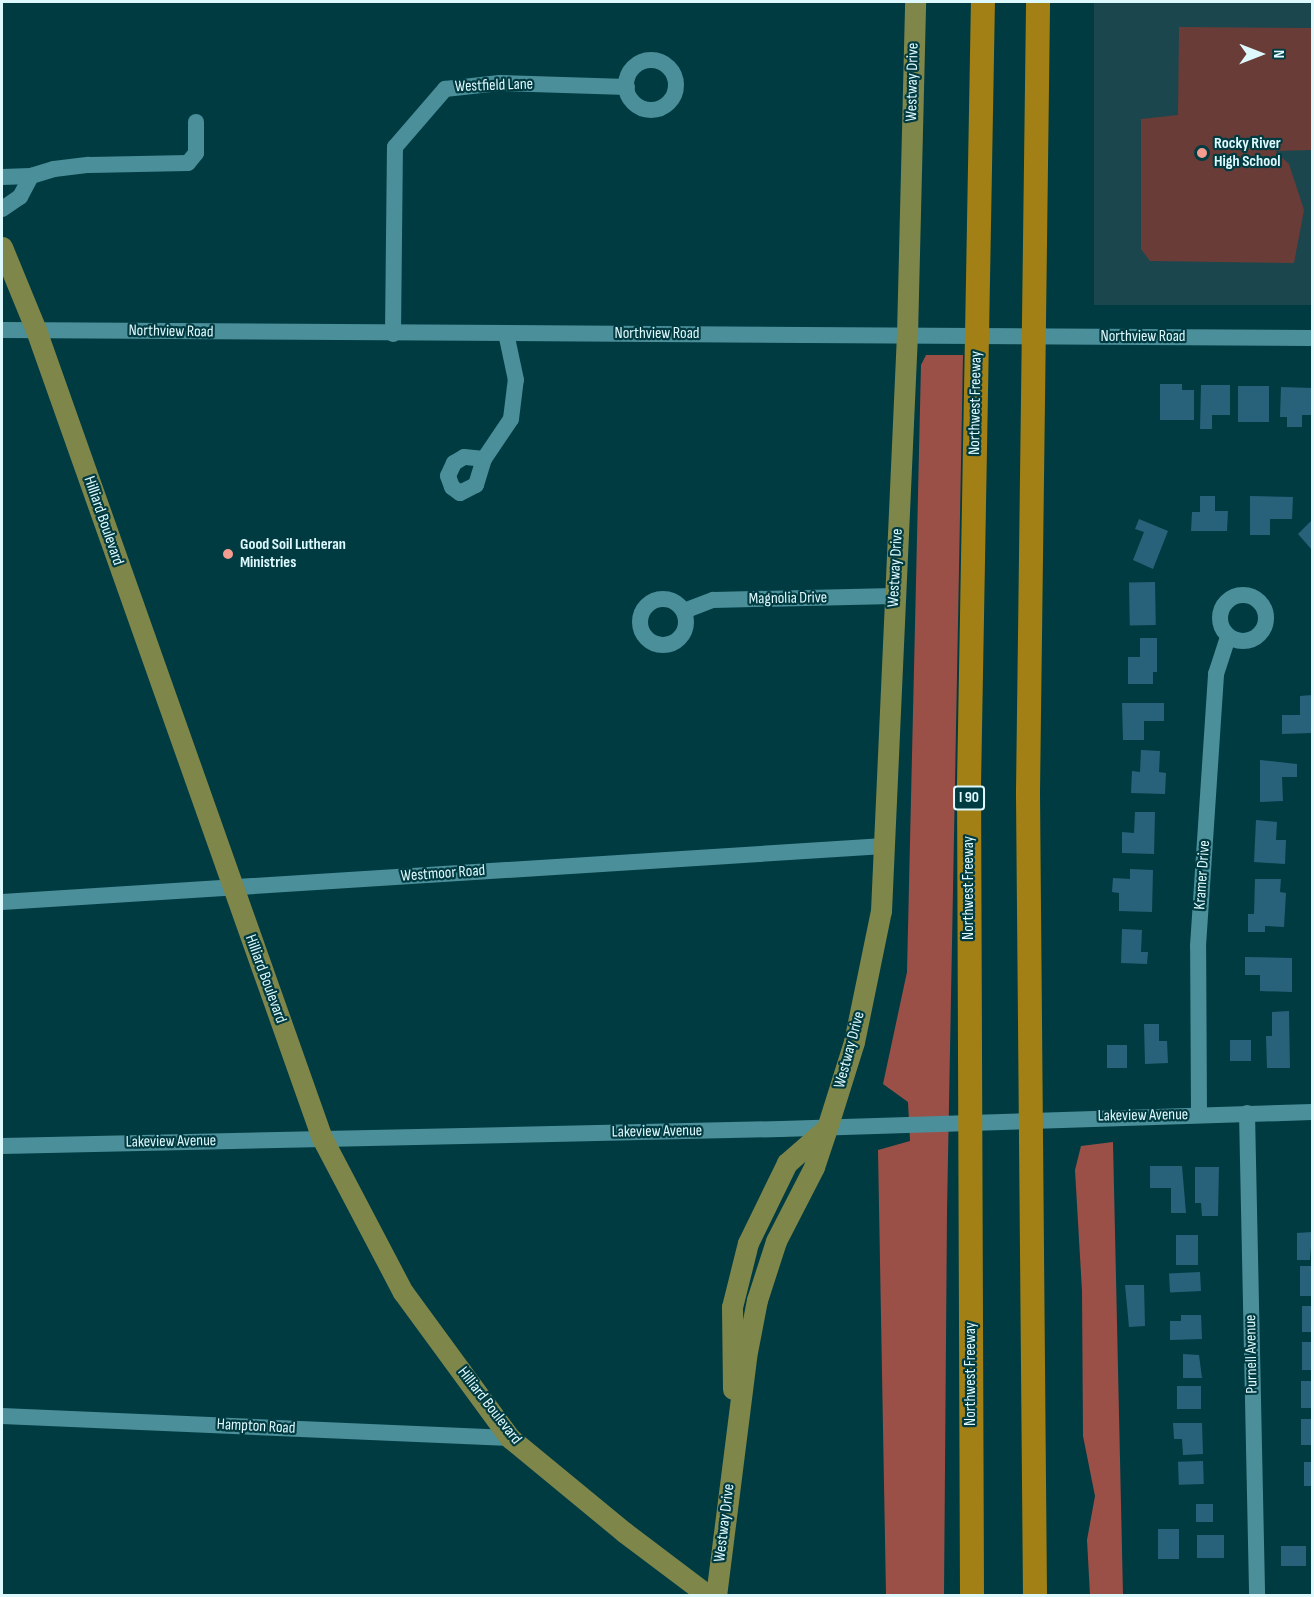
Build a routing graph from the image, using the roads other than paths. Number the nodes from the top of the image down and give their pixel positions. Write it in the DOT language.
graph roads {
  1 [pos="915,2"];
  2 [pos="983,2"];
  3 [pos="1038,2"];
  4 [pos="627,87"];
  5 [pos="196,122"];
  6 [pos="31,176"];
  7 [pos="2,177"];
  8 [pos="2,209"];
  9 [pos="2,247"];
  10 [pos="2,330"];
  11 [pos="36,330"];
  12 [pos="506,333"];
  13 [pos="393,334"];
  14 [pos="907,335"];
  15 [pos="1312,338"];
  16 [pos="484,459"];
  17 [pos="894,596"];
  18 [pos="684,611"];
  19 [pos="1228,637"];
  20 [pos="884,846"];
  21 [pos="232,888"];
  22 [pos="2,902"];
  23 [pos="1312,1112"];
  24 [pos="1247,1113"];
  25 [pos="1199,1114"];
  26 [pos="827,1128"];
  27 [pos="322,1138"];
  28 [pos="2,1146"];
  29 [pos="2,1416"];
  30 [pos="510,1438"];
  31 [pos="709,1596"];
  32 [pos="716,1596"];
  33 [pos="972,1596"];
  34 [pos="1035,1596"];
  35 [pos="1257,1596"];
  1 -- 14 [label="main road, Westway Drive"];
  2 -- 33 [label="highway, Northwest Freeway / I 90"];
  3 -- 34 [label="highway"];
  4 -- 13 [label="street, Westfield Lane"];
  5 -- 6 [label="street"];
  6 -- 7 [label="street"];
  6 -- 8 [label="street"];
  9 -- 11 [label="main road, Hilliard Boulevard"];
  10 -- 11 [label="street, Northview Road"];
  11 -- 13 [label="street, Northview Road"];
  11 -- 21 [label="main road, Hilliard Boulevard"];
  12 -- 13 [label="street, Northview Road"];
  12 -- 14 [label="street, Northview Road"];
  12 -- 16 [label="street"];
  14 -- 15 [label="street, Northview Road"];
  14 -- 17 [label="main road, Westway Drive"];
  17 -- 18 [label="street, Magnolia Drive"];
  17 -- 20 [label="main road, Westway Drive"];
  19 -- 25 [label="street, Kramer Drive"];
  20 -- 21 [label="street, Westmoor Road"];
  20 -- 26 [label="main road, Westway Drive"];
  21 -- 22 [label="street, Westmoor Road"];
  21 -- 27 [label="main road, Hilliard Boulevard"];
  23 -- 24 [label="street, Lakeview Avenue"];
  24 -- 25 [label="street, Lakeview Avenue"];
  24 -- 35 [label="street, Purnell Avenue"];
  25 -- 26 [label="street, Lakeview Avenue"];
  26 -- 27 [label="street, Lakeview Avenue"];
  26 -- 32 [label="main road, Westway Drive"];
  27 -- 28 [label="street, Lakeview Avenue"];
  27 -- 30 [label="main road, Hilliard Boulevard"];
  29 -- 30 [label="street, Hampton Road"];
  30 -- 31 [label="main road, Hilliard Boulevard"];
}
